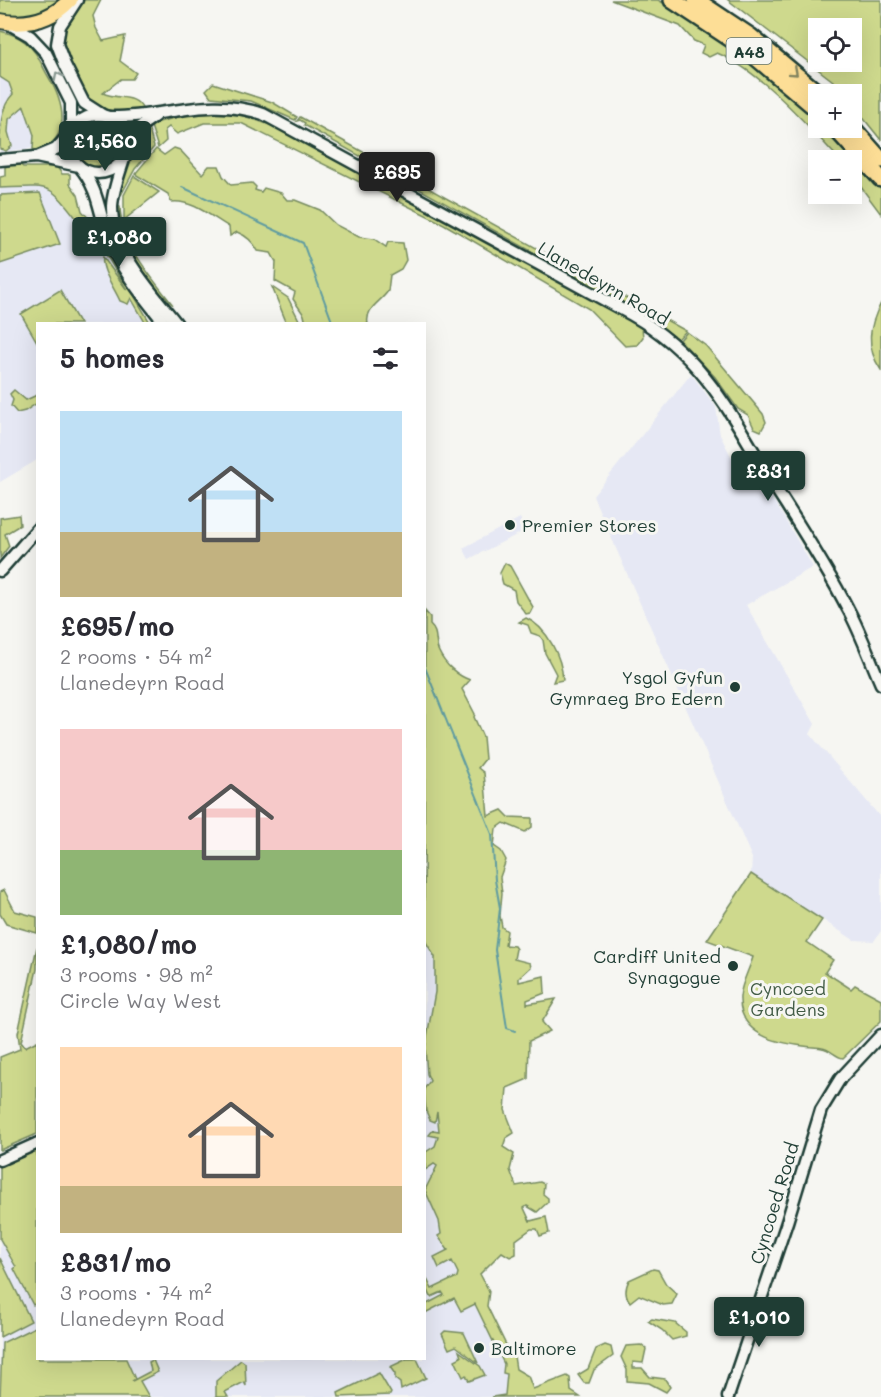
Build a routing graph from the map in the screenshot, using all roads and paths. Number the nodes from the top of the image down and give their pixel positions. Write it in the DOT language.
graph roads {
  1 [pos="70,0"];
  2 [pos="77,0"];
  3 [pos="672,0"];
  4 [pos="696,0"];
  5 [pos="2,21"];
  6 [pos="808,85"];
  7 [pos="808,102"];
  8 [pos="155,116"];
  9 [pos="105,117"];
  10 [pos="71,132"];
  11 [pos="844,138"];
  12 [pos="861,138"];
  13 [pos="126,151"];
  14 [pos="36,157"];
  15 [pos="0,160"];
  16 [pos="881,160"];
  17 [pos="79,166"];
  18 [pos="881,179"];
  19 [pos="164,322"];
  20 [pos="176,322"];
  21 [pos="36,530"];
  22 [pos="0,571"];
  23 [pos="881,684"];
  24 [pos="881,1035"];
  25 [pos="36,1144"];
  26 [pos="0,1160"];
  27 [pos="728,1397"];
  1 -- 5 [label="main road"];
  2 -- 9 [label="street"];
  3 -- 7 [label="highway, A48"];
  4 -- 6 [label="highway, A48, one-way"];
  10 -- 5 [label="street, one-way"];
  8 -- 9 [label="street, Llanedeyrn Road"];
  8 -- 13 [label="street, Llanedeyrn Road"];
  8 -- 23 [label="street, Llanedeyrn Road"];
  9 -- 10 [label="street"];
  9 -- 13 [label="street"];
  10 -- 14 [label="street"];
  10 -- 17 [label="street"];
  11 -- 18 [label="highway"];
  12 -- 16 [label="highway"];
  13 -- 17 [label="street"];
  13 -- 20 [label="street"];
  14 -- 15 [label="street"];
  14 -- 17 [label="street"];
  17 -- 19 [label="street"];
  21 -- 22 [label="street"];
  24 -- 27 [label="street, Cyncoed Road"];
  25 -- 26 [label="street"];
}
